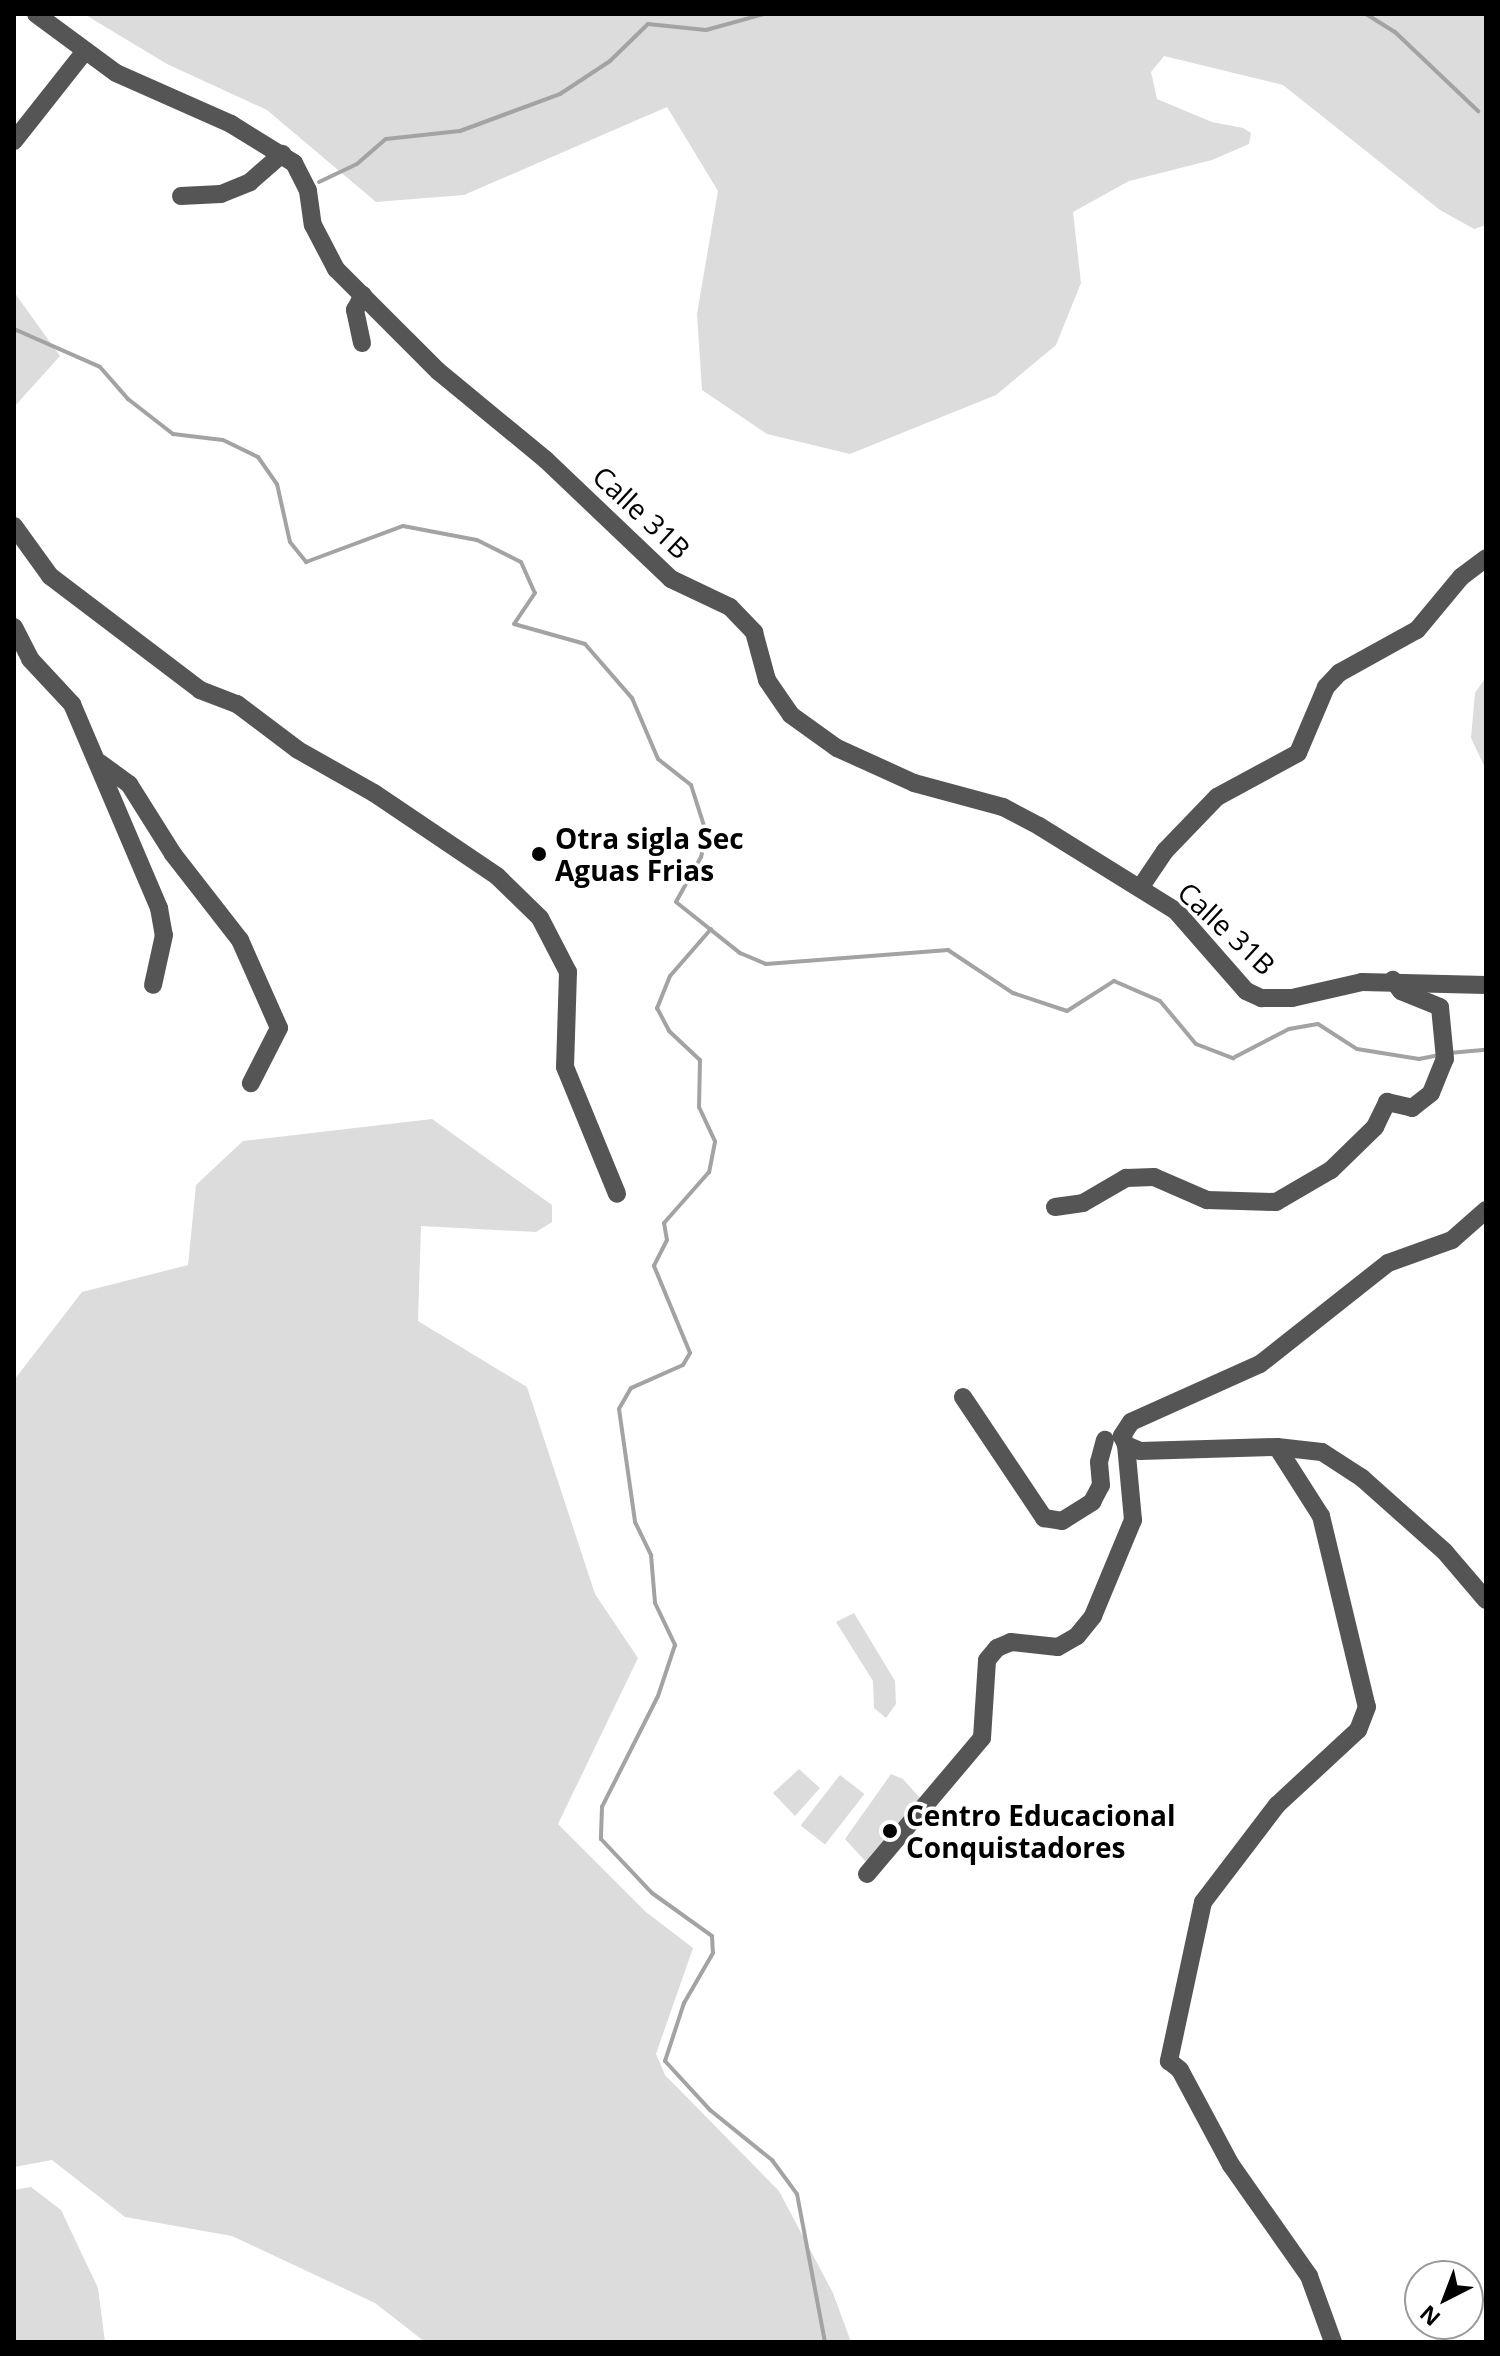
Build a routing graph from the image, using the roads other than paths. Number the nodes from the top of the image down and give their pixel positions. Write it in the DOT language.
graph roads {
  1 [pos="36,14"];
  2 [pos="85,51"];
  3 [pos="14,141"];
  4 [pos="282,154"];
  5 [pos="181,196"];
  6 [pos="363,295"];
  7 [pos="362,343"];
  8 [pos="14,526"];
  9 [pos="1486,558"];
  10 [pos="14,627"];
  11 [pos="100,763"];
  12 [pos="1140,888"];
  13 [pos="1393,980"];
  14 [pos="153,985"];
  15 [pos="1486,985"];
  16 [pos="251,1083"];
  17 [pos="617,1194"];
  18 [pos="1055,1207"];
  19 [pos="1486,1210"];
  20 [pos="963,1397"];
  21 [pos="1105,1440"];
  22 [pos="1126,1445"];
  23 [pos="1277,1447"];
  24 [pos="1486,1600"];
  25 [pos="867,1874"];
  26 [pos="1333,2342"];
  1 -- 2 [label="street, Calle 31B"];
  2 -- 3 [label="street"];
  2 -- 4 [label="street, Calle 31B"];
  4 -- 5 [label="street"];
  4 -- 6 [label="street, Calle 31B"];
  6 -- 7 [label="street"];
  6 -- 12 [label="street, Calle 31B"];
  8 -- 17 [label="street"];
  9 -- 12 [label="street"];
  10 -- 11 [label="street"];
  11 -- 14 [label="street"];
  11 -- 16 [label="street"];
  12 -- 13 [label="street, Calle 31B"];
  13 -- 15 [label="street, Calle 31B"];
  13 -- 18 [label="street"];
  19 -- 22 [label="street"];
  20 -- 21 [label="street"];
  22 -- 23 [label="street"];
  22 -- 25 [label="street"];
  23 -- 24 [label="street"];
  23 -- 26 [label="street"];
}
